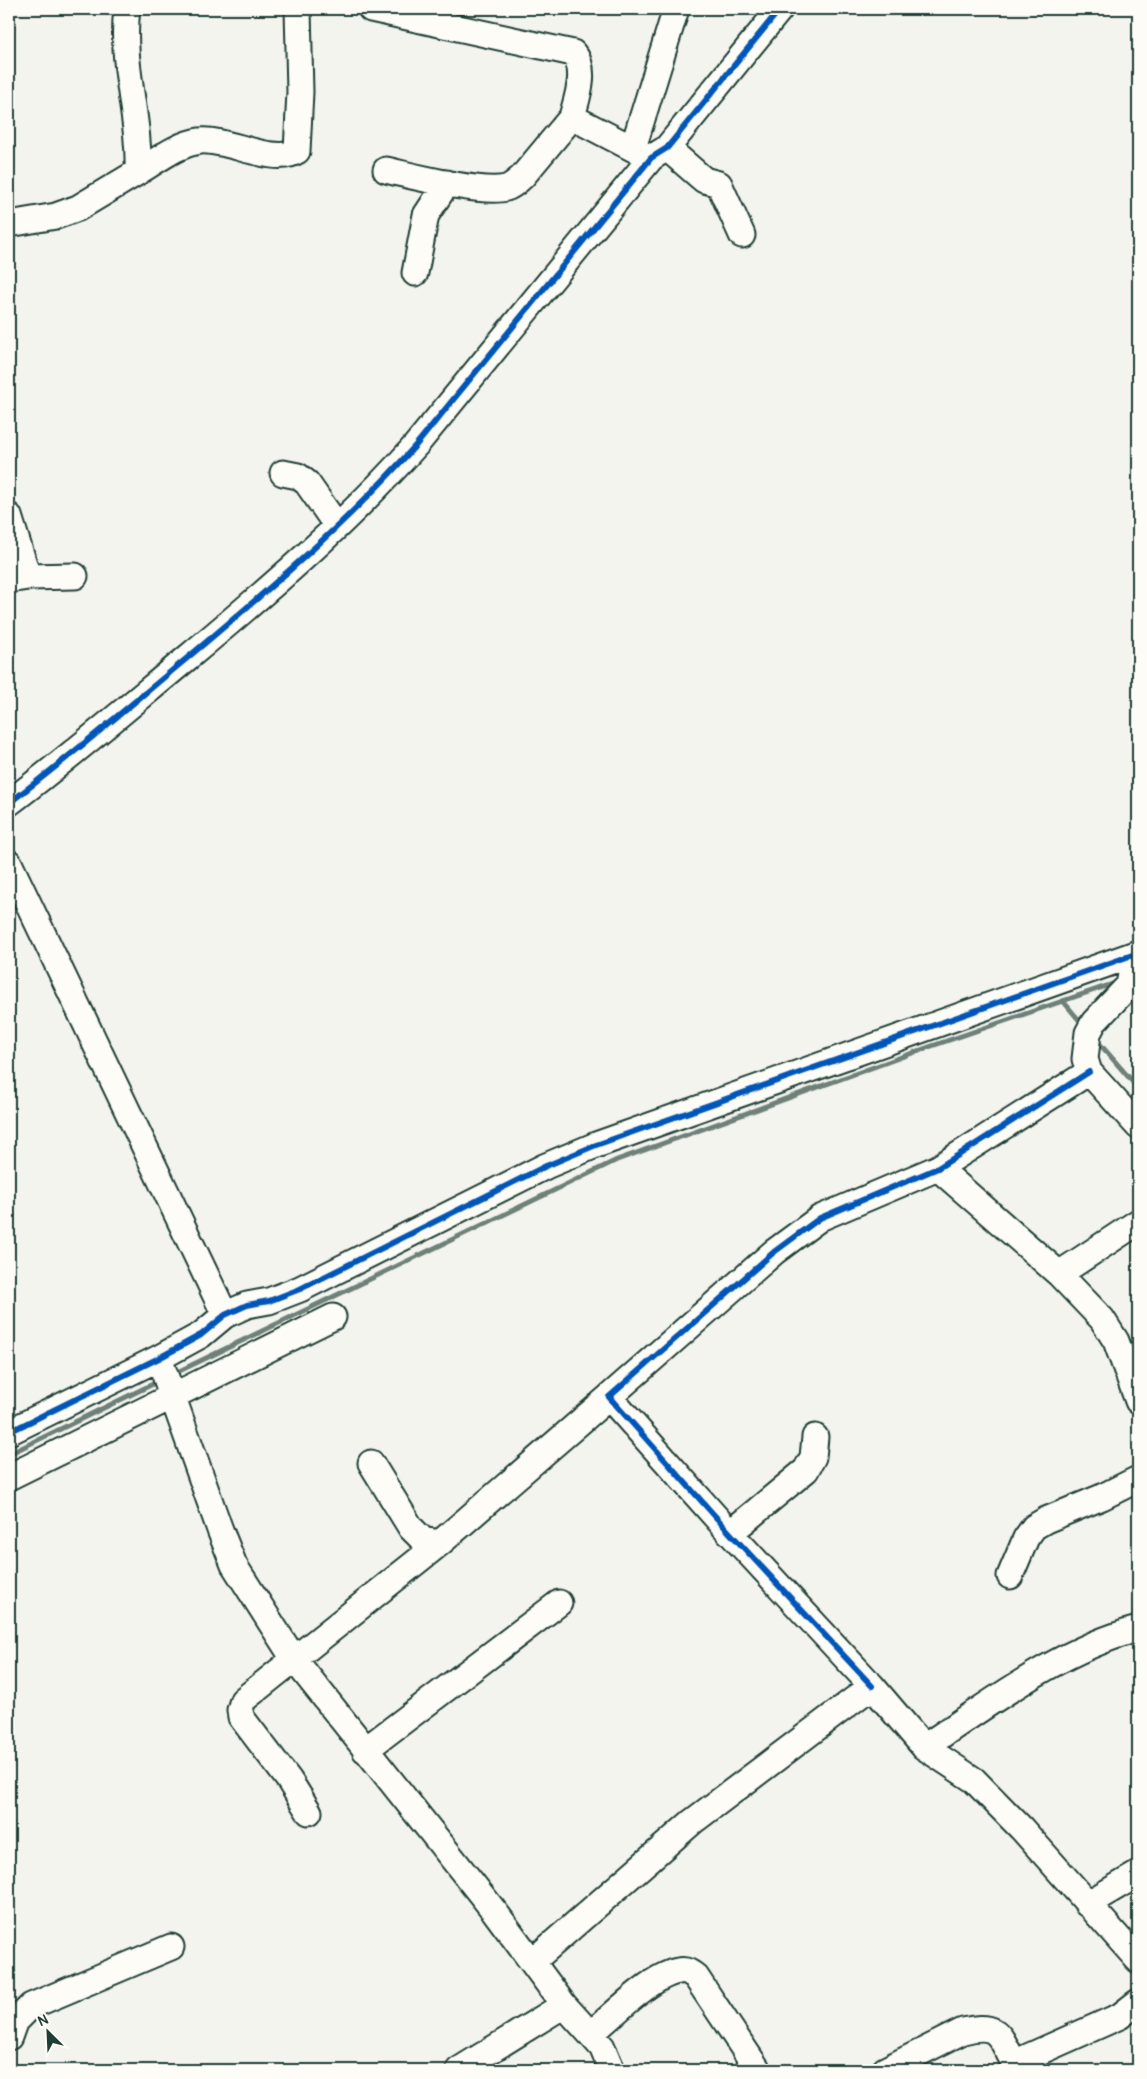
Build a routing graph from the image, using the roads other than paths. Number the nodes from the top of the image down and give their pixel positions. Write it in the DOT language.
graph roads {
  1 [pos="127,9"];
  2 [pos="298,9"];
  3 [pos="371,9"];
  4 [pos="676,9"];
  5 [pos="780,9"];
  6 [pos="572,117"];
  7 [pos="651,151"];
  8 [pos="386,170"];
  9 [pos="138,172"];
  10 [pos="447,183"];
  11 [pos="9,224"];
  12 [pos="742,235"];
  13 [pos="416,273"];
  14 [pos="282,473"];
  15 [pos="9,516"];
  16 [pos="337,526"];
  17 [pos="75,576"];
  18 [pos="18,579"];
  19 [pos="11,796"];
  20 [pos="9,863"];
  21 [pos="1136,953"];
  22 [pos="1089,1072"];
  23 [pos="1138,1126"];
  24 [pos="938,1168"];
  25 [pos="1138,1222"];
  26 [pos="1059,1274"];
  27 [pos="225,1315"];
  28 [pos="333,1317"];
  29 [pos="159,1358"];
  30 [pos="173,1395"];
  31 [pos="609,1397"];
  32 [pos="1138,1401"];
  33 [pos="9,1432"];
  34 [pos="815,1437"];
  35 [pos="371,1463"];
  36 [pos="9,1477"];
  37 [pos="1138,1479"];
  38 [pos="730,1534"];
  39 [pos="440,1543"];
  40 [pos="1010,1576"];
  41 [pos="559,1603"];
  42 [pos="1138,1629"];
  43 [pos="294,1659"];
  44 [pos="872,1686"];
  45 [pos="924,1747"];
  46 [pos="365,1750"];
  47 [pos="309,1812"];
  48 [pos="1138,1874"];
  49 [pos="1087,1904"];
  50 [pos="171,1947"];
  51 [pos="1138,1960"];
  52 [pos="533,1961"];
  53 [pos="1138,2002"];
  54 [pos="564,2004"];
  55 [pos="591,2034"];
  56 [pos="9,2037"];
  57 [pos="1017,2067"];
  58 [pos="459,2070"];
  59 [pos="612,2070"];
  60 [pos="758,2070"];
  61 [pos="885,2070"];
  1 -- 9 [label="street"];
  2 -- 9 [label="street"];
  3 -- 6 [label="street"];
  4 -- 7 [label="street"];
  5 -- 7 [label="street"];
  6 -- 7 [label="street"];
  6 -- 10 [label="street"];
  7 -- 12 [label="street"];
  7 -- 16 [label="street"];
  8 -- 10 [label="street"];
  9 -- 11 [label="street"];
  10 -- 13 [label="street"];
  14 -- 16 [label="street"];
  15 -- 18 [label="street"];
  16 -- 19 [label="street"];
  17 -- 18 [label="street"];
  20 -- 27 [label="street"];
  21 -- 22 [label="street"];
  21 -- 27 [label="street"];
  22 -- 23 [label="street"];
  22 -- 24 [label="street"];
  24 -- 26 [label="street"];
  24 -- 31 [label="street"];
  25 -- 26 [label="street"];
  26 -- 32 [label="street"];
  27 -- 29 [label="street"];
  28 -- 30 [label="street"];
  29 -- 30 [label="street"];
  29 -- 33 [label="street"];
  30 -- 36 [label="street"];
  30 -- 43 [label="street"];
  31 -- 38 [label="street"];
  31 -- 39 [label="street"];
  34 -- 38 [label="street"];
  35 -- 39 [label="street"];
  37 -- 40 [label="street"];
  38 -- 44 [label="street"];
  39 -- 43 [label="street"];
  41 -- 46 [label="street"];
  42 -- 45 [label="street"];
  43 -- 46 [label="street"];
  43 -- 47 [label="street"];
  44 -- 45 [label="street"];
  44 -- 52 [label="street"];
  45 -- 49 [label="street"];
  46 -- 52 [label="street"];
  48 -- 49 [label="street"];
  49 -- 51 [label="street"];
  50 -- 56 [label="street"];
  52 -- 54 [label="street"];
  53 -- 57 [label="street"];
  54 -- 55 [label="street"];
  54 -- 58 [label="street"];
  55 -- 59 [label="street"];
  55 -- 60 [label="street"];
  57 -- 61 [label="street"];
}
